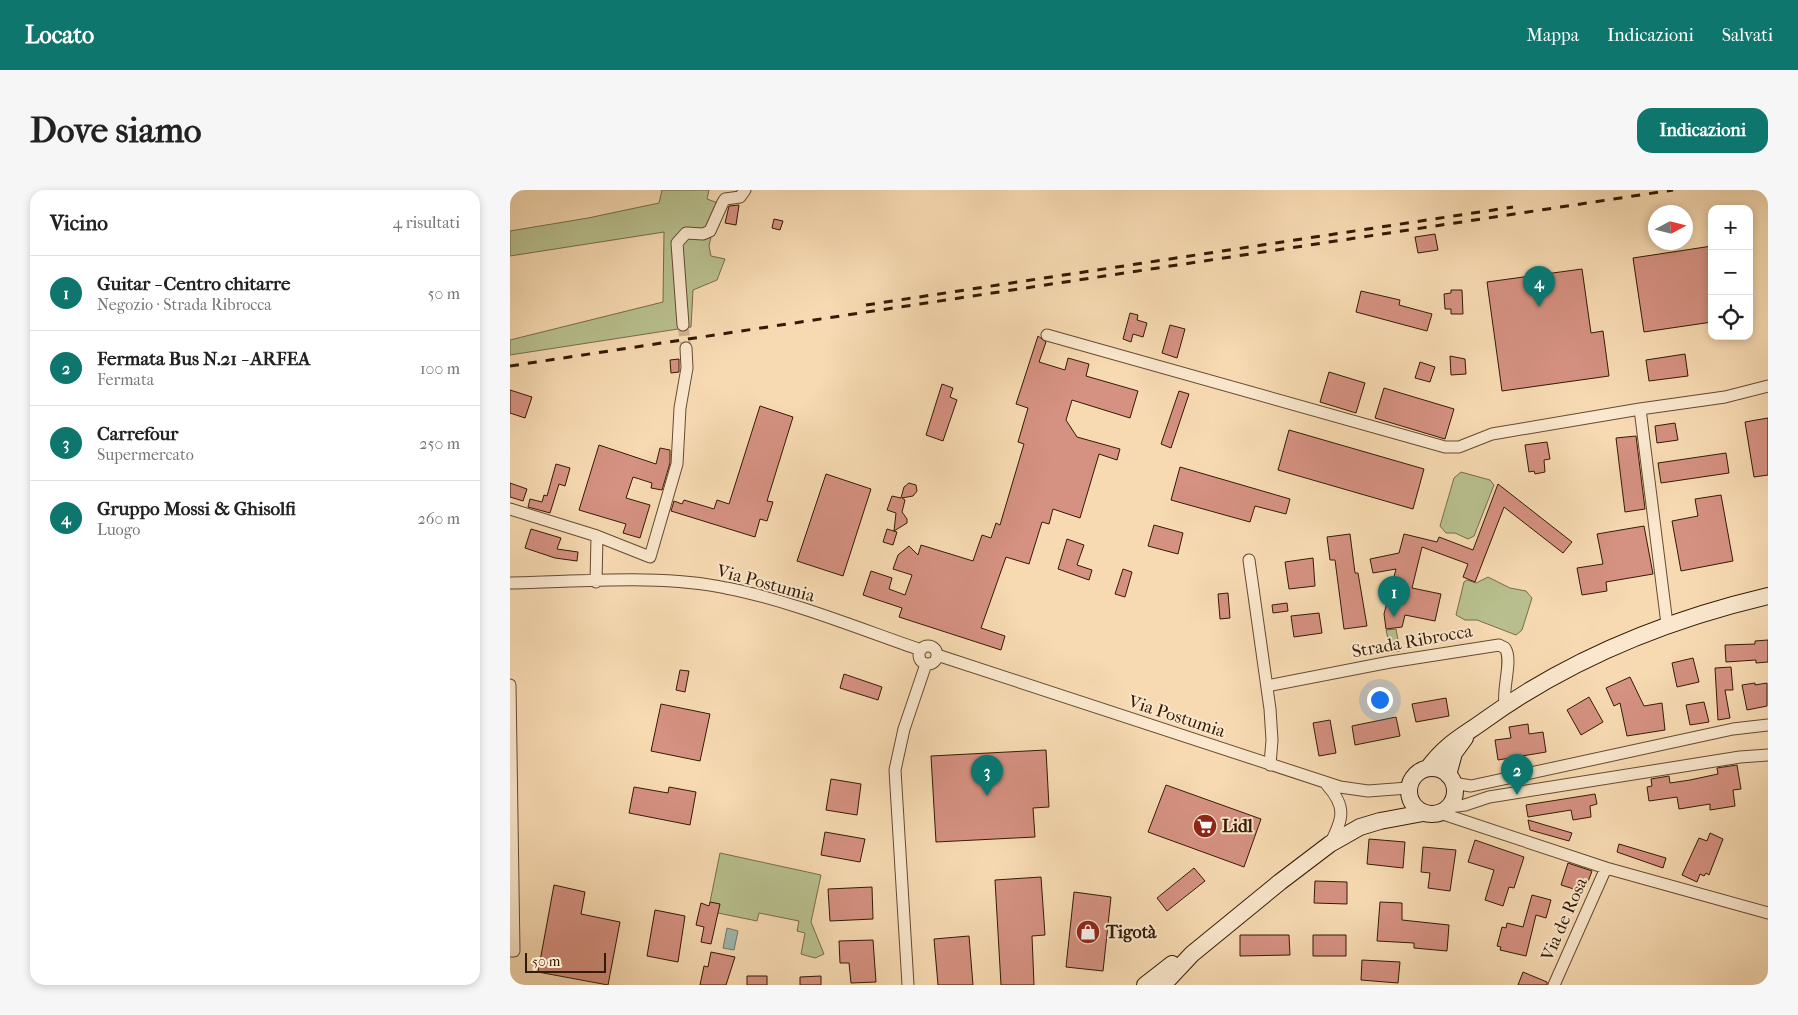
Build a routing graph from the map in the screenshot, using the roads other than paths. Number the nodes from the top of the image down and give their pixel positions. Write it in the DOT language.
graph roads {
  1 [pos="745,190"];
  2 [pos="683,325"];
  3 [pos="1047,335"];
  4 [pos="686,348"];
  5 [pos="1768,386"];
  6 [pos="1640,409"];
  7 [pos="510,509"];
  8 [pos="597,536"];
  9 [pos="1249,560"];
  10 [pos="596,582"];
  11 [pos="510,583"];
  12 [pos="1768,596"];
  13 [pos="1667,624"];
  14 [pos="921,650"];
  15 [pos="937,656"];
  16 [pos="926,664"];
  17 [pos="510,685"];
  18 [pos="1267,686"];
  19 [pos="1505,705"];
  20 [pos="1768,725"];
  21 [pos="1469,732"];
  22 [pos="1768,755"];
  23 [pos="1270,765"];
  24 [pos="1428,768"];
  25 [pos="1451,779"];
  26 [pos="1326,783"];
  27 [pos="1408,791"];
  28 [pos="1465,805"];
  29 [pos="1444,810"];
  30 [pos="1423,813"];
  31 [pos="1380,821"];
  32 [pos="1477,824"];
  33 [pos="1330,844"];
  34 [pos="1606,868"];
  35 [pos="1768,913"];
  36 [pos="510,951"];
  37 [pos="1192,954"];
  38 [pos="908,985"];
  39 [pos="1145,985"];
  40 [pos="1162,985"];
  41 [pos="1554,985"];
  1 -- 2 [label="street"];
  3 -- 6 [label="street"];
  4 -- 8 [label="street"];
  5 -- 6 [label="street"];
  6 -- 13 [label="street"];
  7 -- 8 [label="street"];
  8 -- 10 [label="street"];
  9 -- 18 [label="street"];
  10 -- 11 [label="street, Via Postumia"];
  10 -- 14 [label="street, Via Postumia"];
  12 -- 13 [label="main road"];
  13 -- 19 [label="main road"];
  14 -- 15 [label="street"];
  14 -- 16 [label="street"];
  15 -- 16 [label="street"];
  15 -- 23 [label="street, Via Postumia"];
  16 -- 38 [label="street"];
  17 -- 36 [label="street"];
  18 -- 19 [label="street, Strada Ribrocca"];
  18 -- 23 [label="street"];
  19 -- 21 [label="main road"];
  20 -- 25 [label="street"];
  21 -- 24 [label="main road"];
  21 -- 25 [label="main road"];
  22 -- 28 [label="street"];
  23 -- 26 [label="street, Via Postumia"];
  24 -- 25 [label="main road"];
  24 -- 27 [label="main road"];
  25 -- 29 [label="main road"];
  26 -- 27 [label="street, Via Postumia"];
  26 -- 33 [label="street"];
  27 -- 30 [label="main road"];
  27 -- 31 [label="main road"];
  28 -- 29 [label="street"];
  28 -- 32 [label="street"];
  29 -- 30 [label="main road"];
  29 -- 32 [label="street"];
  30 -- 31 [label="main road"];
  31 -- 33 [label="main road"];
  32 -- 34 [label="street"];
  33 -- 37 [label="main road"];
  34 -- 35 [label="street"];
  34 -- 41 [label="street, Via de Rosa"];
  37 -- 39 [label="main road"];
  37 -- 40 [label="main road"];
}
